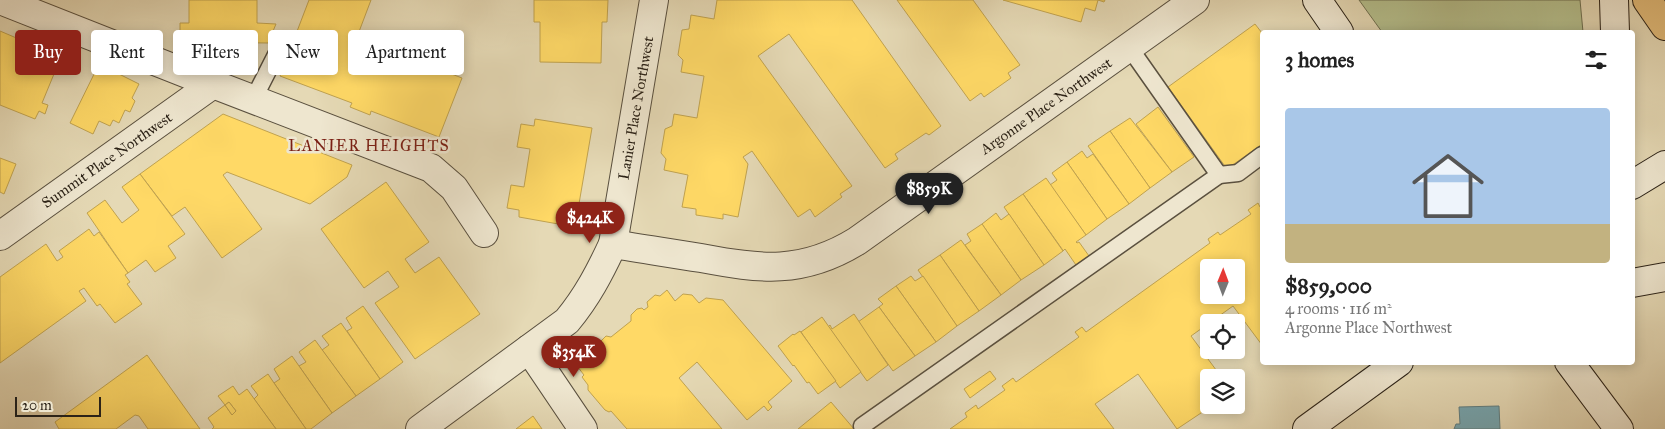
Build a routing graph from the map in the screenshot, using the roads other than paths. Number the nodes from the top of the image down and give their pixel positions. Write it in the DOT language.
graph roads {
  1 [pos="0,0"];
  2 [pos="654,0"];
  3 [pos="1195,0"];
  4 [pos="1317,0"];
  5 [pos="1614,0"];
  6 [pos="1647,0"];
  7 [pos="1665,26"];
  8 [pos="1338,30"];
  9 [pos="1615,30"];
  10 [pos="1129,47"];
  11 [pos="268,71"];
  12 [pos="213,84"];
  13 [pos="253,100"];
  14 [pos="1255,156"];
  15 [pos="1665,165"];
  16 [pos="1219,175"];
  17 [pos="1635,183"];
  18 [pos="484,233"];
  19 [pos="0,236"];
  20 [pos="613,244"];
  21 [pos="1665,277"];
  22 [pos="1635,282"];
  23 [pos="529,349"];
  24 [pos="1394,365"];
  25 [pos="1571,365"];
  26 [pos="862,426"];
  27 [pos="420,429"];
  28 [pos="583,429"];
  29 [pos="1307,429"];
  30 [pos="1619,429"];
  1 -- 12 [label="street"];
  2 -- 20 [label="street, Lanier Place Northwest"];
  3 -- 10 [label="street, Argonne Place Northwest"];
  4 -- 8 [label="street"];
  5 -- 9 [label="street"];
  6 -- 7 [label="main road"];
  10 -- 16 [label="lane"];
  10 -- 20 [label="street, Argonne Place Northwest"];
  11 -- 13 [label="lane"];
  12 -- 13 [label="street"];
  12 -- 19 [label="street, Summit Place Northwest"];
  13 -- 18 [label="street"];
  14 -- 16 [label="lane"];
  15 -- 17 [label="street"];
  16 -- 26 [label="lane"];
  20 -- 23 [label="street, Lanier Place Northwest"];
  21 -- 22 [label="street"];
  23 -- 27 [label="street, Lanier Place Northwest"];
  23 -- 28 [label="street"];
  24 -- 29 [label="street"];
  25 -- 30 [label="street"];
}
